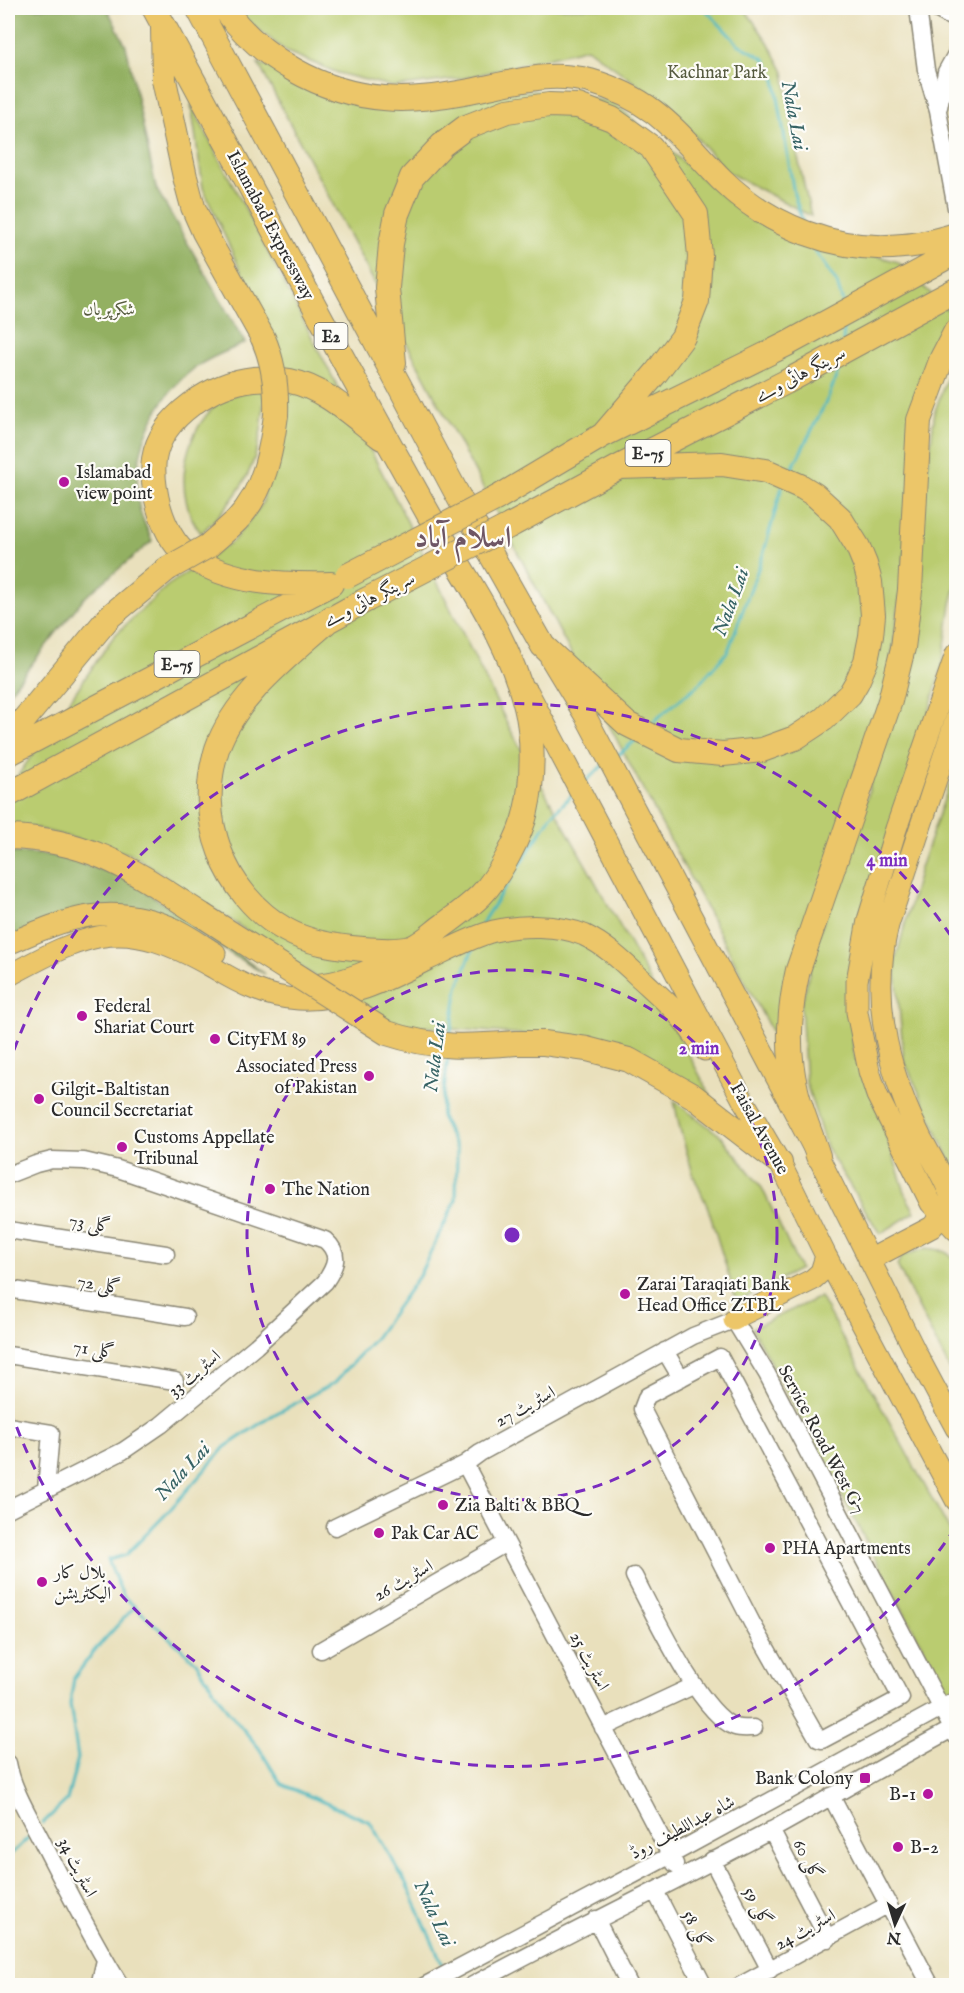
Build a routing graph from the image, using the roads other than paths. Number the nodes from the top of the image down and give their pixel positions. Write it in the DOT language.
graph roads {
  1 [pos="198,8"];
  2 [pos="224,8"];
  3 [pos="918,8"];
  4 [pos="934,8"];
  5 [pos="159,16"];
  6 [pos="957,20"];
  7 [pos="957,54"];
  8 [pos="938,111"];
  9 [pos="957,208"];
  10 [pos="957,235"];
  11 [pos="957,252"];
  12 [pos="957,290"];
  13 [pos="957,331"];
  14 [pos="396,378"];
  15 [pos="603,435"];
  16 [pos="389,442"];
  17 [pos="619,468"];
  18 [pos="339,580"];
  19 [pos="331,618"];
  20 [pos="543,646"];
  21 [pos="956,654"];
  22 [pos="512,662"];
  23 [pos="957,719"];
  24 [pos="8,739"];
  25 [pos="8,754"];
  26 [pos="8,795"];
  27 [pos="8,837"];
  28 [pos="8,944"];
  29 [pos="411,958"];
  30 [pos="8,976"];
  31 [pos="743,1100"];
  32 [pos="911,1141"];
  33 [pos="818,1156"];
  34 [pos="780,1163"];
  35 [pos="8,1175"];
  36 [pos="951,1206"];
  37 [pos="8,1230"];
  38 [pos="166,1254"];
  39 [pos="826,1256"];
  40 [pos="869,1260"];
  41 [pos="8,1289"];
  42 [pos="844,1290"];
  43 [pos="185,1317"];
  44 [pos="734,1320"];
  45 [pos="665,1351"];
  46 [pos="8,1355"];
  47 [pos="681,1378"];
  48 [pos="175,1381"];
  49 [pos="8,1426"];
  50 [pos="957,1428"];
  51 [pos="465,1464"];
  52 [pos="46,1489"];
  53 [pos="957,1500"];
  54 [pos="8,1509"];
  55 [pos="335,1527"];
  56 [pos="506,1543"];
  57 [pos="634,1576"];
  58 [pos="321,1650"];
  59 [pos="693,1686"];
  60 [pos="957,1700"];
  61 [pos="941,1707"];
  62 [pos="862,1719"];
  63 [pos="603,1728"];
  64 [pos="754,1728"];
  65 [pos="955,1731"];
  66 [pos="876,1744"];
  67 [pos="8,1763"];
  68 [pos="12,1792"];
  69 [pos="831,1796"];
  70 [pos="771,1830"];
  71 [pos="671,1855"];
  72 [pos="712,1860"];
  73 [pos="681,1876"];
  74 [pos="655,1891"];
  75 [pos="889,1904"];
  76 [pos="596,1919"];
  77 [pos="828,1939"];
  78 [pos="105,1960"];
  79 [pos="770,1970"];
  80 [pos="99,1986"];
  81 [pos="121,1986"];
  82 [pos="424,1986"];
  83 [pos="471,1986"];
  84 [pos="630,1986"];
  85 [pos="704,1986"];
  86 [pos="739,1986"];
  87 [pos="931,1986"];
  1 -- 14 [label="highway, E2"];
  2 -- 10 [label="highway"];
  3 -- 8 [label="street"];
  4 -- 6 [label="street"];
  5 -- 16 [label="highway, Islamabad Expressway / E2"];
  5 -- 24 [label="highway, bridge"];
  7 -- 8 [label="street"];
  8 -- 9 [label="street"];
  11 -- 15 [label="highway, سرینگر ہائی وے / E-75"];
  12 -- 17 [label="highway, سرینگر ہائی وے / E-75"];
  13 -- 33 [label="highway"];
  14 -- 15 [label="highway"];
  14 -- 20 [label="highway, E2"];
  15 -- 18 [label="highway, سرینگر ہائی وے / E-75, bridge"];
  16 -- 18 [label="highway"];
  16 -- 22 [label="highway, Islamabad Expressway / E2"];
  17 -- 19 [label="highway, سرینگر ہائی وے / E-75, bridge"];
  17 -- 20 [label="highway"];
  18 -- 25 [label="highway, سرینگر ہائی وے / E-75"];
  19 -- 26 [label="highway, سرینگر ہائی وے / E-75"];
  19 -- 29 [label="highway"];
  20 -- 33 [label="main road, Faisal Avenue"];
  21 -- 32 [label="main road"];
  22 -- 29 [label="highway, Islamabad Expressway"];
  22 -- 31 [label="main road, Faisal Avenue"];
  23 -- 32 [label="main road"];
  27 -- 34 [label="highway, bridge"];
  28 -- 29 [label="main road"];
  29 -- 30 [label="main road"];
  29 -- 31 [label="main road"];
  31 -- 34 [label="main road, Faisal Avenue"];
  32 -- 36 [label="main road"];
  33 -- 40 [label="main road, Faisal Avenue"];
  34 -- 39 [label="main road, Faisal Avenue"];
  35 -- 52 [label="street, اسٹریٹ 33"];
  36 -- 40 [label="main road"];
  37 -- 38 [label="street, گلی 73"];
  39 -- 42 [label="main road, Faisal Avenue"];
  39 -- 44 [label="main road"];
  40 -- 50 [label="main road, Faisal Avenue"];
  41 -- 43 [label="street, گلی 72"];
  42 -- 44 [label="main road"];
  42 -- 53 [label="main road, Faisal Avenue"];
  44 -- 45 [label="street, اسٹریٹ 27"];
  44 -- 61 [label="street, Service Road West G7"];
  45 -- 47 [label="street"];
  45 -- 51 [label="street, اسٹریٹ 27"];
  46 -- 48 [label="street, گلی 71"];
  47 -- 62 [label="street"];
  47 -- 62 [label="street"];
  49 -- 52 [label="street"];
  51 -- 55 [label="street, اسٹریٹ 27"];
  51 -- 56 [label="street, اسٹریٹ 25"];
  52 -- 54 [label="street, اسٹریٹ 33"];
  56 -- 58 [label="street, اسٹریٹ 26"];
  56 -- 63 [label="street, اسٹریٹ 25"];
  57 -- 59 [label="street"];
  59 -- 63 [label="street"];
  59 -- 64 [label="street"];
  60 -- 61 [label="street, شاہ عبداللطیف روڈ"];
  61 -- 65 [label="street, Service Road West G7"];
  61 -- 66 [label="street, شاہ عبداللطیف روڈ"];
  62 -- 66 [label="street"];
  63 -- 71 [label="street, اسٹریٹ 25"];
  65 -- 69 [label="street"];
  66 -- 71 [label="street, شاہ عبداللطیف روڈ"];
  67 -- 68 [label="street, اسٹریٹ 34"];
  68 -- 78 [label="street, اسٹریٹ 34"];
  69 -- 70 [label="street"];
  69 -- 75 [label="street"];
  70 -- 72 [label="street"];
  70 -- 77 [label="street, گلی 60"];
  71 -- 73 [label="street, اسٹریٹ 25"];
  71 -- 82 [label="street, شاہ عبداللطیف روڈ"];
  72 -- 73 [label="street"];
  72 -- 79 [label="street, گلی 59"];
  73 -- 74 [label="street"];
  74 -- 76 [label="street"];
  74 -- 85 [label="street, گلی 58"];
  75 -- 77 [label="street, اسٹریٹ 24"];
  75 -- 87 [label="street"];
  76 -- 83 [label="street"];
  76 -- 84 [label="street"];
  77 -- 79 [label="street, اسٹریٹ 24"];
  78 -- 80 [label="street"];
  78 -- 81 [label="street, اسٹریٹ 34"];
  79 -- 86 [label="street, اسٹریٹ 24"];
}
